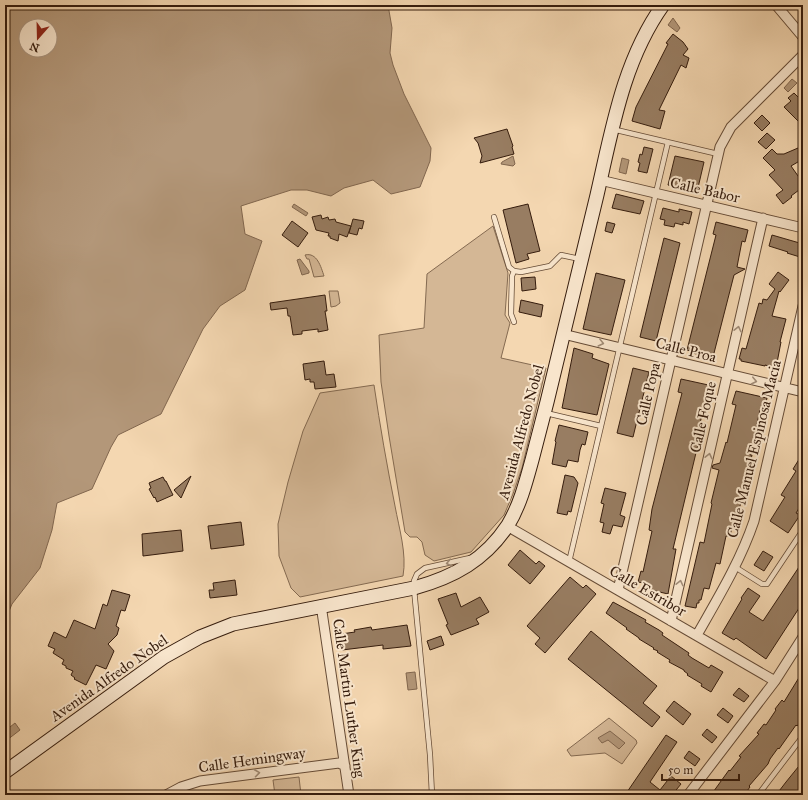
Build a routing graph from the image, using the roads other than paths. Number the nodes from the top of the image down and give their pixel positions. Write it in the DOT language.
graph roads {
  1 [pos="663,5"];
  2 [pos="776,5"];
  3 [pos="803,37"];
  4 [pos="803,55"];
  5 [pos="612,129"];
  6 [pos="668,142"];
  7 [pos="718,154"];
  8 [pos="600,180"];
  9 [pos="656,193"];
  10 [pos="706,205"];
  11 [pos="494,217"];
  12 [pos="763,218"];
  13 [pos="803,228"];
  14 [pos="581,259"];
  15 [pos="514,271"];
  16 [pos="803,306"];
  17 [pos="514,322"];
  18 [pos="563,334"];
  19 [pos="619,348"];
  20 [pos="670,360"];
  21 [pos="727,374"];
  22 [pos="785,388"];
  23 [pos="803,392"];
  24 [pos="544,412"];
  25 [pos="601,426"];
  26 [pos="507,526"];
  27 [pos="803,530"];
  28 [pos="569,562"];
  29 [pos="735,567"];
  30 [pos="414,584"];
  31 [pos="618,590"];
  32 [pos="321,605"];
  33 [pos="672,621"];
  34 [pos="697,636"];
  35 [pos="803,637"];
  36 [pos="775,681"];
  37 [pos="803,736"];
  38 [pos="345,766"];
  39 [pos="5,772"];
  40 [pos="166,795"];
  41 [pos="349,795"];
  42 [pos="432,795"];
  43 [pos="688,795"];
  44 [pos="758,795"];
  1 -- 5 [label="main road, Avenida Alfredo Nobel"];
  2 -- 3 [label="street"];
  4 -- 7 [label="street, Calle Popa"];
  5 -- 6 [label="lane"];
  5 -- 8 [label="main road, Avenida Alfredo Nobel"];
  6 -- 7 [label="lane"];
  6 -- 9 [label="lane"];
  7 -- 10 [label="street, Calle Popa"];
  8 -- 9 [label="street, Calle Babor"];
  8 -- 14 [label="main road, Avenida Alfredo Nobel"];
  9 -- 10 [label="street, Calle Babor"];
  9 -- 19 [label="lane"];
  10 -- 12 [label="street, Calle Babor"];
  10 -- 20 [label="street, Calle Popa"];
  11 -- 15 [label="lane"];
  12 -- 13 [label="street, Calle Babor"];
  21 -- 12 [label="street, Calle Foque, one-way"];
  14 -- 15 [label="lane"];
  14 -- 18 [label="main road, Avenida Alfredo Nobel"];
  15 -- 17 [label="lane"];
  16 -- 22 [label="street, Calle Manuel Espinosa Macia"];
  18 -- 19 [label="street, Calle Proa, one-way"];
  18 -- 24 [label="main road, Avenida Alfredo Nobel"];
  19 -- 20 [label="street, Calle Proa"];
  19 -- 25 [label="lane"];
  20 -- 21 [label="street, Calle Proa"];
  20 -- 31 [label="street, Calle Popa"];
  21 -- 22 [label="street, Calle Proa, one-way"];
  33 -- 21 [label="street, Calle Foque, one-way"];
  22 -- 23 [label="street, Calle Proa"];
  22 -- 29 [label="street, Calle Manuel Espinosa Macia"];
  24 -- 25 [label="lane"];
  24 -- 26 [label="main road, Avenida Alfredo Nobel"];
  25 -- 28 [label="lane"];
  26 -- 28 [label="street, Calle Estribor"];
  26 -- 30 [label="main road, Avenida Alfredo Nobel"];
  27 -- 29 [label="lane"];
  28 -- 31 [label="street, Calle Estribor"];
  29 -- 34 [label="street, Calle Manuel Espinosa Macia"];
  30 -- 32 [label="main road, Avenida Alfredo Nobel"];
  30 -- 42 [label="lane"];
  31 -- 33 [label="street, Calle Estribor"];
  32 -- 38 [label="street, Calle Martin Luther King"];
  32 -- 39 [label="main road, Avenida Alfredo Nobel"];
  33 -- 34 [label="street, Calle Estribor"];
  34 -- 36 [label="street, Calle Estribor"];
  35 -- 36 [label="street"];
  36 -- 43 [label="street"];
  37 -- 44 [label="lane"];
  40 -- 38 [label="street, Calle Hemingway, one-way"];
  38 -- 41 [label="street, Calle Martin Luther King"];
}
